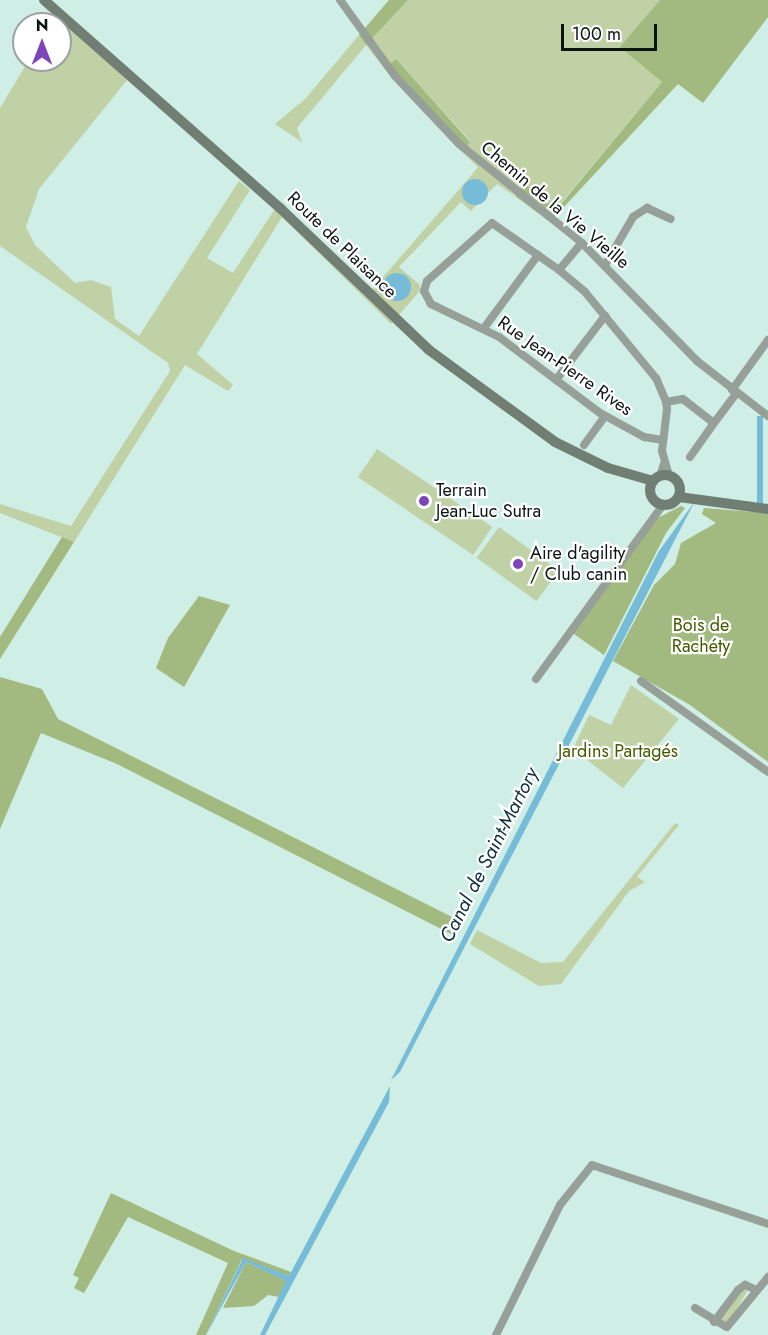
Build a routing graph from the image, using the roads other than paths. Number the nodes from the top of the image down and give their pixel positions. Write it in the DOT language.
graph roads {
  1 [pos="44,0"];
  2 [pos="340,0"];
  3 [pos="671,219"];
  4 [pos="582,243"];
  5 [pos="538,255"];
  6 [pos="605,265"];
  7 [pos="559,270"];
  8 [pos="605,316"];
  9 [pos="484,328"];
  10 [pos="768,340"];
  11 [pos="556,380"];
  12 [pos="734,392"];
  13 [pos="666,402"];
  14 [pos="765,414"];
  15 [pos="605,416"];
  16 [pos="714,423"];
  17 [pos="663,440"];
  18 [pos="584,445"];
  19 [pos="690,457"];
  20 [pos="658,480"];
  21 [pos="679,493"];
  22 [pos="658,506"];
  23 [pos="768,509"];
  24 [pos="536,679"];
  25 [pos="642,681"];
  26 [pos="768,772"];
  27 [pos="768,1224"];
  28 [pos="768,1277"];
  29 [pos="758,1290"];
  30 [pos="695,1308"];
  31 [pos="714,1322"];
  32 [pos="496,1335"];
  1 -- 20 [label="main road, Route de Plaisance"];
  2 -- 4 [label="street, Chemin de la Vie Vieille"];
  3 -- 6 [label="street"];
  4 -- 6 [label="street, Chemin de la Vie Vieille"];
  4 -- 7 [label="street"];
  5 -- 7 [label="street"];
  5 -- 9 [label="street"];
  5 -- 9 [label="street, Rue Jean-Pierre Rives"];
  6 -- 12 [label="street, Chemin de la Vie Vieille"];
  7 -- 8 [label="street"];
  8 -- 11 [label="street"];
  8 -- 13 [label="street"];
  9 -- 11 [label="street, Rue Jean-Pierre Rives"];
  10 -- 12 [label="street"];
  11 -- 15 [label="street, Rue Jean-Pierre Rives"];
  12 -- 14 [label="street, Chemin de la Vie Vieille"];
  12 -- 16 [label="street"];
  13 -- 16 [label="street"];
  13 -- 17 [label="street"];
  15 -- 17 [label="street, Rue Jean-Pierre Rives"];
  15 -- 18 [label="street"];
  16 -- 19 [label="street"];
  17 -- 20 [label="street"];
  20 -- 21 [label="main road"];
  20 -- 22 [label="main road"];
  21 -- 22 [label="main road"];
  21 -- 23 [label="main road"];
  22 -- 24 [label="street"];
  25 -- 26 [label="street"];
  27 -- 32 [label="street"];
  28 -- 29 [label="street"];
  29 -- 31 [label="street"];
  29 -- 31 [label="street"];
  30 -- 31 [label="street"];
}
